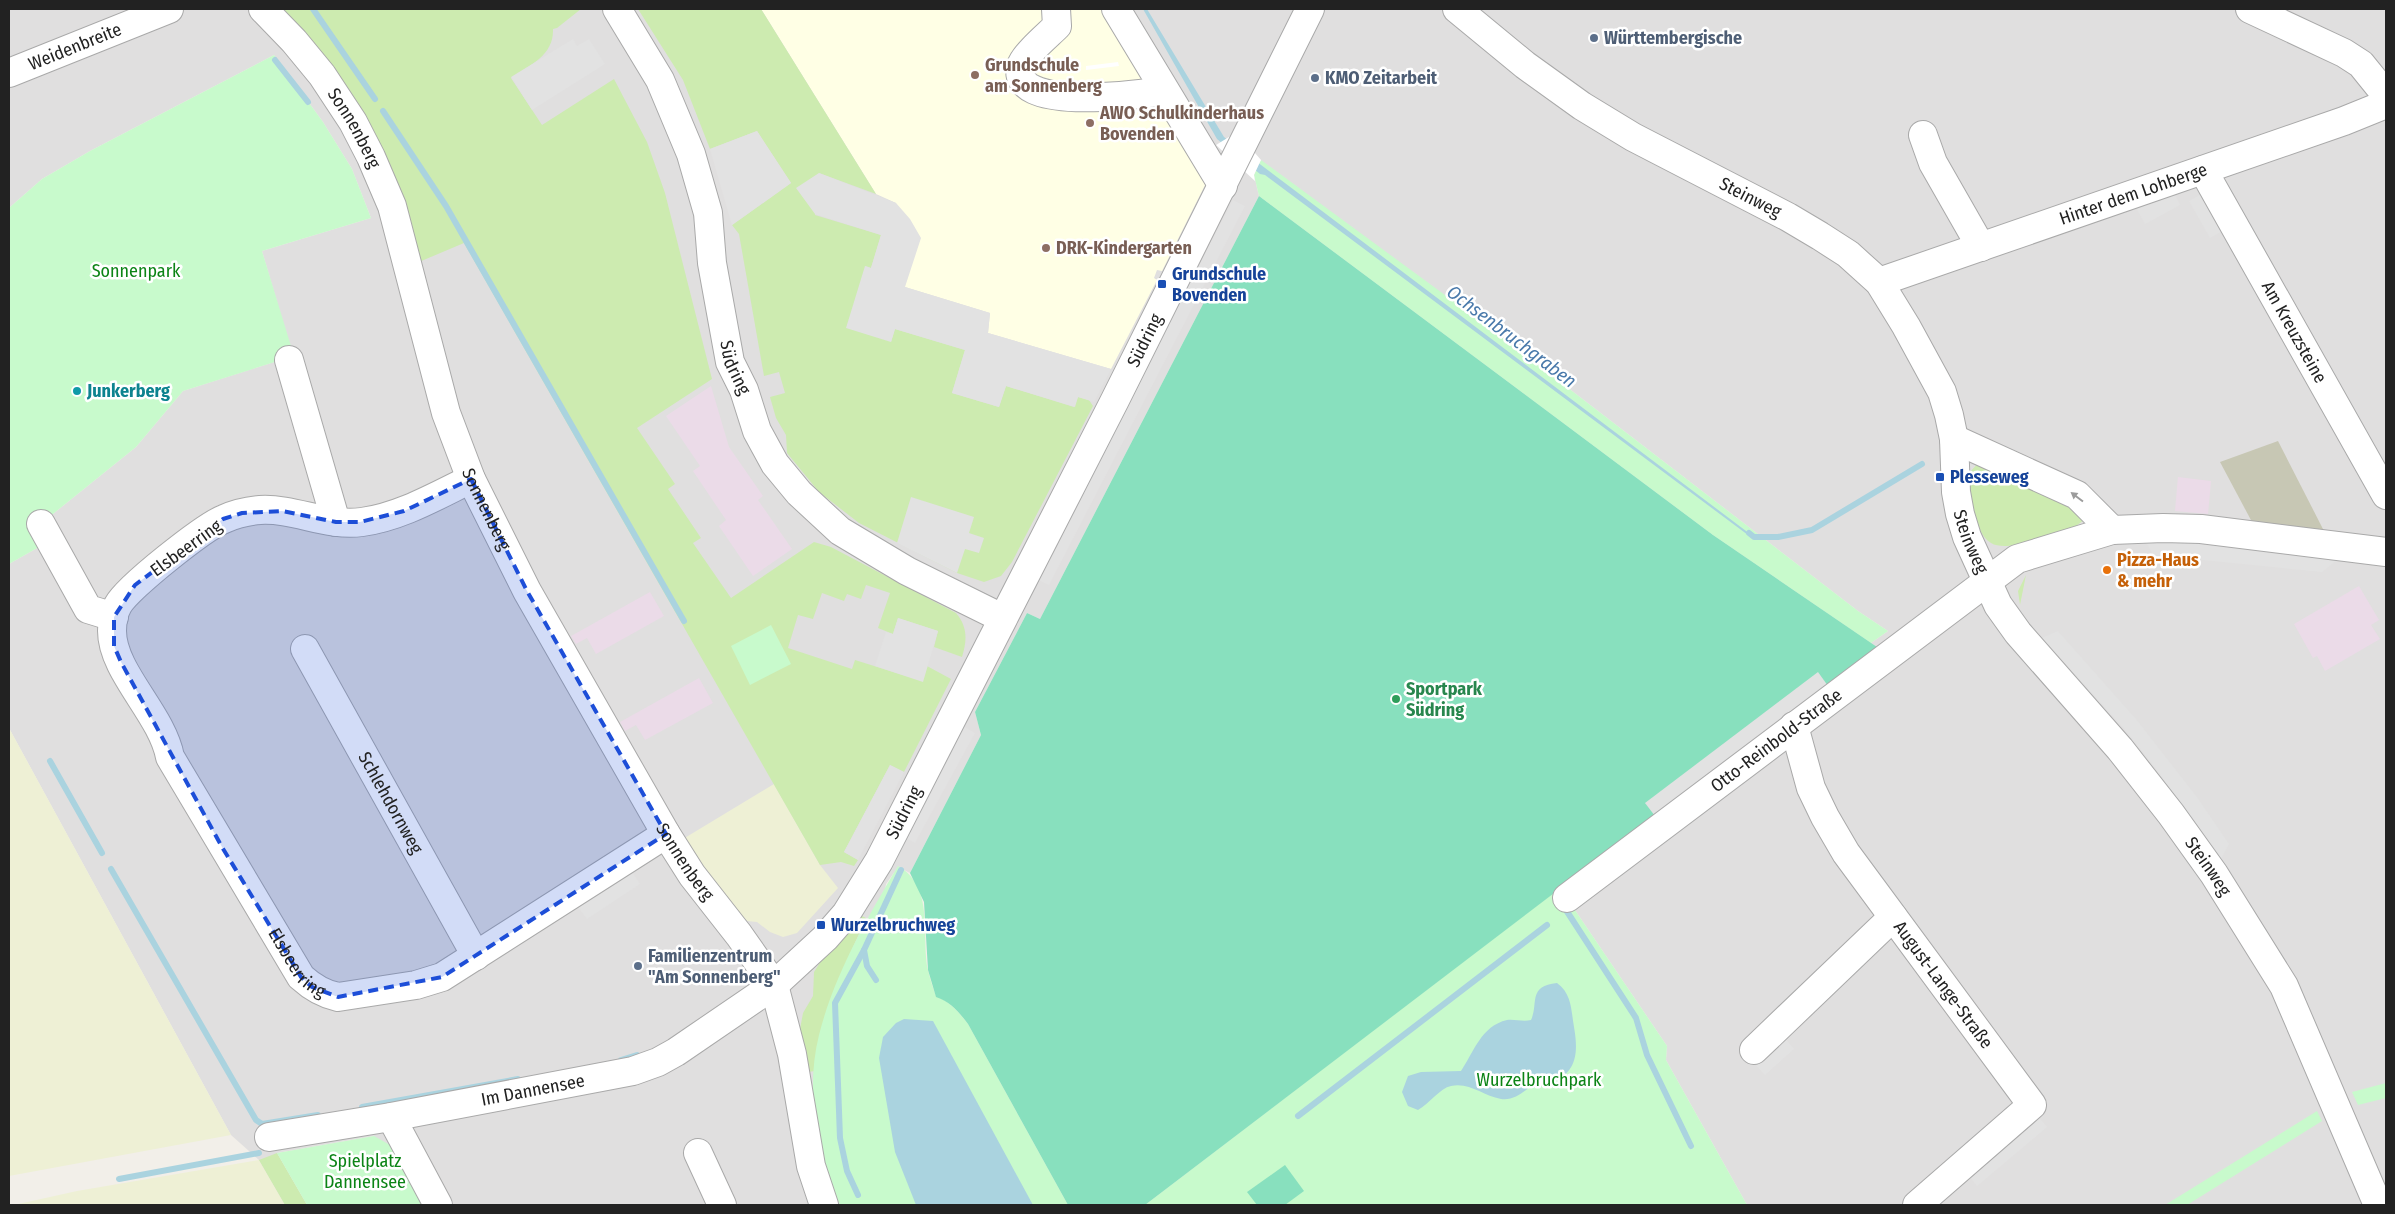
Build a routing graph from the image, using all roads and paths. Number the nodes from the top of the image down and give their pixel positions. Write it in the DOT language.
graph roads {
  1 [pos="169,9"];
  2 [pos="263,9"];
  3 [pos="617,9"];
  4 [pos="1056,9"];
  5 [pos="1116,9"];
  6 [pos="1310,9"];
  7 [pos="1457,9"];
  8 [pos="2250,9"];
  9 [pos="9,73"];
  10 [pos="1164,91"];
  11 [pos="2386,95"];
  12 [pos="2386,104"];
  13 [pos="1923,135"];
  14 [pos="1234,164"];
  15 [pos="2203,170"];
  16 [pos="1981,247"];
  17 [pos="1879,282"];
  18 [pos="289,360"];
  19 [pos="1954,438"];
  20 [pos="471,479"];
  21 [pos="2386,495"];
  22 [pos="336,522"];
  23 [pos="41,524"];
  24 [pos="2112,530"];
  25 [pos="2386,552"];
  26 [pos="1987,581"];
  27 [pos="114,617"];
  28 [pos="1002,618"];
  29 [pos="305,650"];
  30 [pos="1794,726"];
  31 [pos="666,834"];
  32 [pos="1567,898"];
  33 [pos="1893,918"];
  34 [pos="476,956"];
  35 [pos="774,985"];
  36 [pos="1754,1050"];
  37 [pos="391,1117"];
  38 [pos="269,1137"];
  39 [pos="698,1153"];
  40 [pos="438,1205"];
  41 [pos="722,1205"];
  42 [pos="824,1205"];
  43 [pos="1917,1205"];
  44 [pos="2378,1205"];
  1 -- 9 [label="street, Weidenbreite"];
  2 -- 20 [label="street, Sonnenberg"];
  3 -- 28 [label="street, Südring"];
  4 -- 10 [label="street"];
  5 -- 10 [label="street"];
  6 -- 14 [label="street, Südring"];
  7 -- 17 [label="street, Steinweg"];
  8 -- 11 [label="street"];
  10 -- 14 [label="street"];
  12 -- 15 [label="street, Hinter dem Lohberge"];
  13 -- 16 [label="street"];
  14 -- 28 [label="street, Südring"];
  15 -- 16 [label="street, Hinter dem Lohberge"];
  15 -- 21 [label="street, Am Kreuzsteine"];
  16 -- 17 [label="street, Hinter dem Lohberge"];
  17 -- 19 [label="street, Steinweg"];
  18 -- 22 [label="street"];
  24 -- 19 [label="street, one-way"];
  19 -- 26 [label="street, Steinweg"];
  20 -- 22 [label="street, Elsbeerring"];
  20 -- 31 [label="street, Sonnenberg"];
  22 -- 27 [label="street, Elsbeerring"];
  23 -- 27 [label="street"];
  24 -- 25 [label="street"];
  24 -- 26 [label="street"];
  26 -- 30 [label="street, Otto-Reinbold-Straße"];
  26 -- 44 [label="street, Steinweg"];
  27 -- 34 [label="street, Elsbeerring"];
  28 -- 35 [label="street, Südring"];
  29 -- 34 [label="street, Schlehdornweg"];
  30 -- 32 [label="street, Otto-Reinbold-Straße"];
  30 -- 33 [label="street, August-Lange-Straße"];
  31 -- 34 [label="street, Elsbeerring"];
  31 -- 35 [label="street, Sonnenberg"];
  33 -- 36 [label="street"];
  33 -- 43 [label="street, August-Lange-Straße"];
  35 -- 37 [label="street, Im Dannensee"];
  35 -- 42 [label="street"];
  37 -- 38 [label="street, Im Dannensee"];
  37 -- 40 [label="street"];
  39 -- 41 [label="street"];
}
